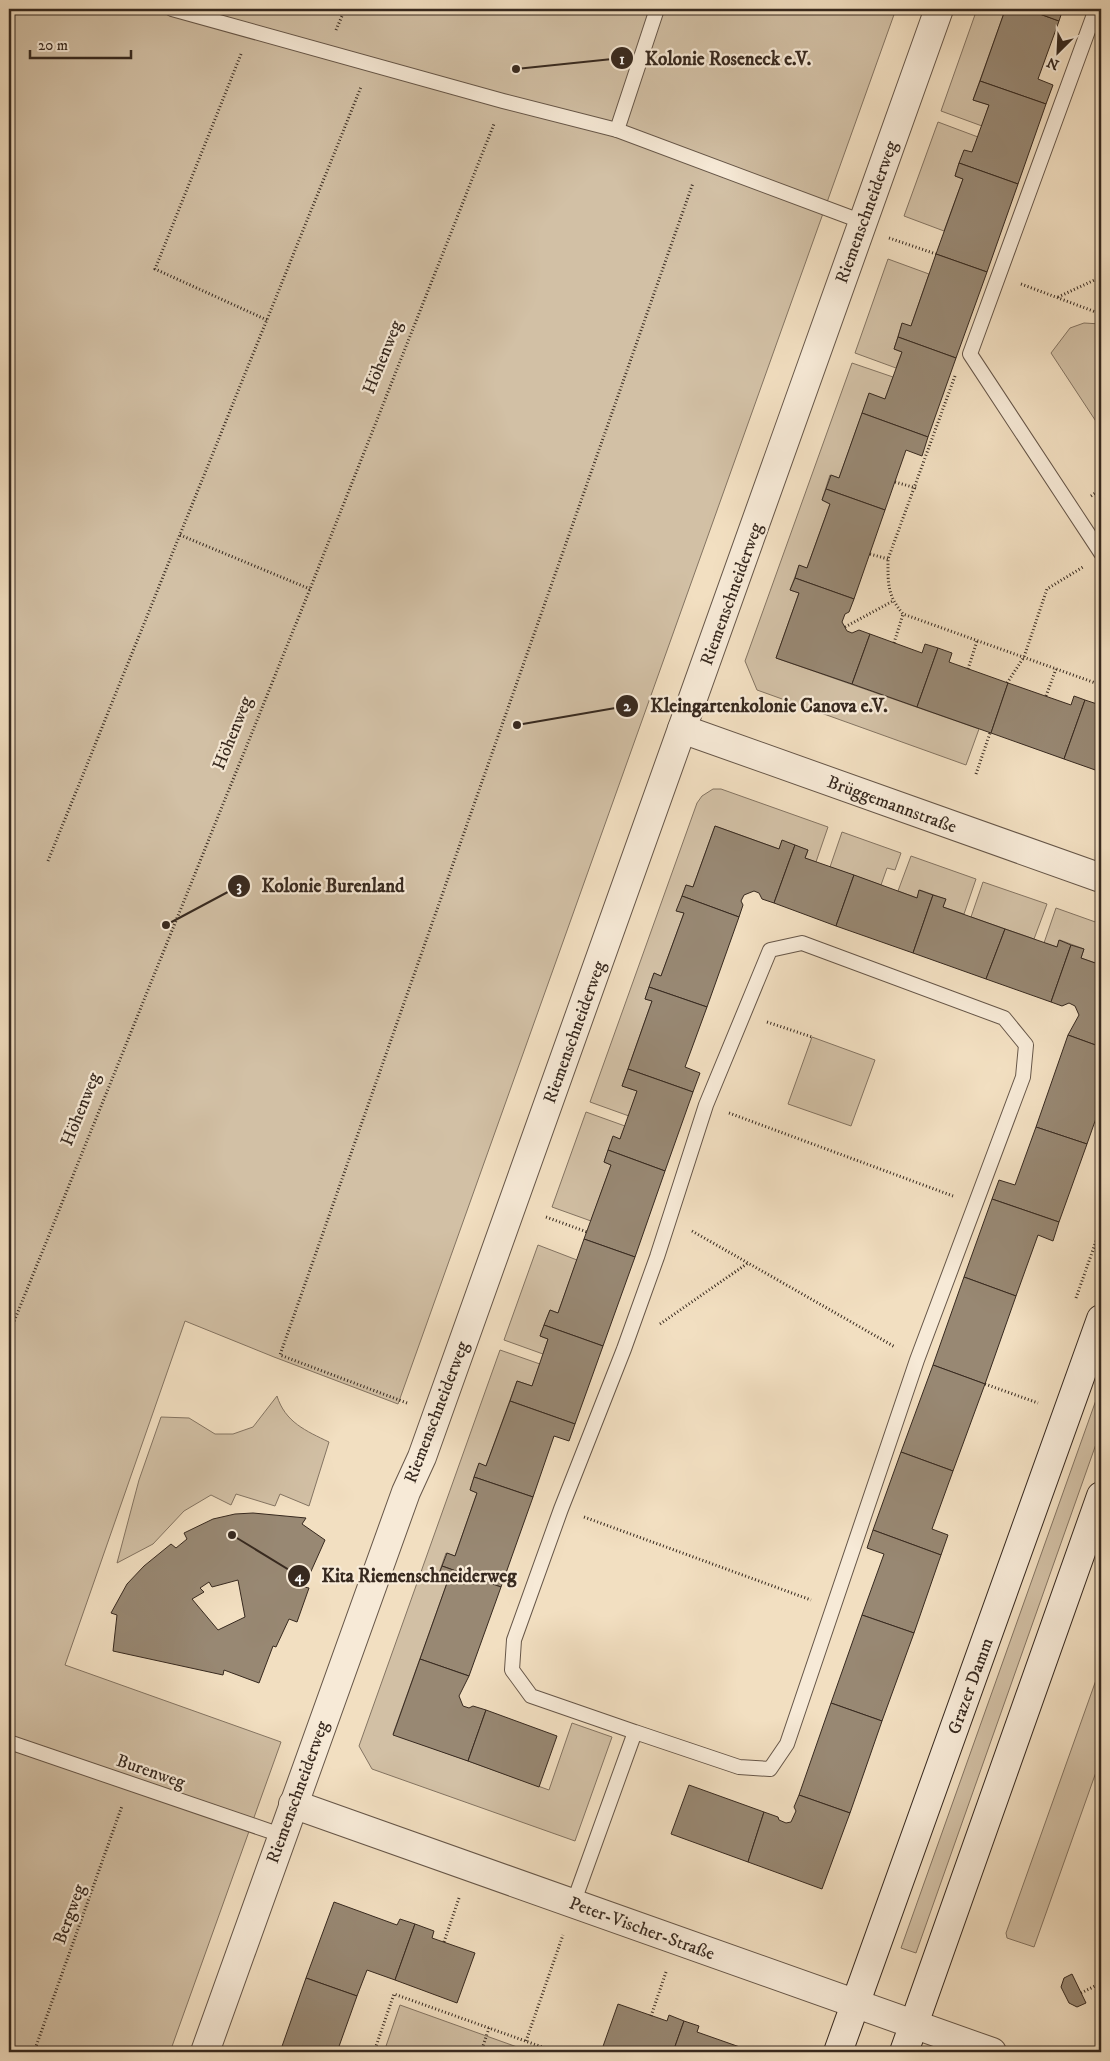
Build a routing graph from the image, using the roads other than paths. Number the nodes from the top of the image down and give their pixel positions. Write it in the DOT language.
graph roads {
  1 [pos="172,9"];
  2 [pos="657,9"];
  3 [pos="939,9"];
  4 [pos="1096,9"];
  5 [pos="617,130"];
  6 [pos="863,222"];
  7 [pos="1101,552"];
  8 [pos="682,729"];
  9 [pos="1101,878"];
  10 [pos="1101,1319"];
  11 [pos="1101,1496"];
  12 [pos="635,1732"];
  13 [pos="9,1742"];
  14 [pos="292,1804"];
  15 [pos="281,1835"];
  16 [pos="574,1904"];
  17 [pos="855,2004"];
  18 [pos="914,2025"];
  19 [pos="205,2052"];
  20 [pos="838,2052"];
  21 [pos="904,2052"];
  22 [pos="992,2052"];
  1 -- 5 [label="lane"];
  2 -- 5 [label="lane"];
  3 -- 6 [label="street, Riemenschneiderweg"];
  4 -- 7 [label="lane"];
  5 -- 6 [label="lane"];
  6 -- 8 [label="street, Riemenschneiderweg"];
  8 -- 9 [label="street, Brüggemannstraße"];
  8 -- 14 [label="street, Riemenschneiderweg"];
  10 -- 17 [label="street, Grazer Damm"];
  11 -- 18 [label="street"];
  12 -- 12 [label="lane"];
  12 -- 16 [label="lane"];
  13 -- 15 [label="lane, Burenweg"];
  14 -- 15 [label="street, Riemenschneiderweg"];
  14 -- 16 [label="street, Peter-Vischer-Straße"];
  15 -- 19 [label="street, Riemenschneiderweg"];
  16 -- 17 [label="street, Peter-Vischer-Straße"];
  17 -- 18 [label="street, Peter-Vischer-Straße"];
  17 -- 20 [label="street, Grazer Damm"];
  18 -- 21 [label="street"];
  18 -- 22 [label="street, Peter-Vischer-Straße"];
}
